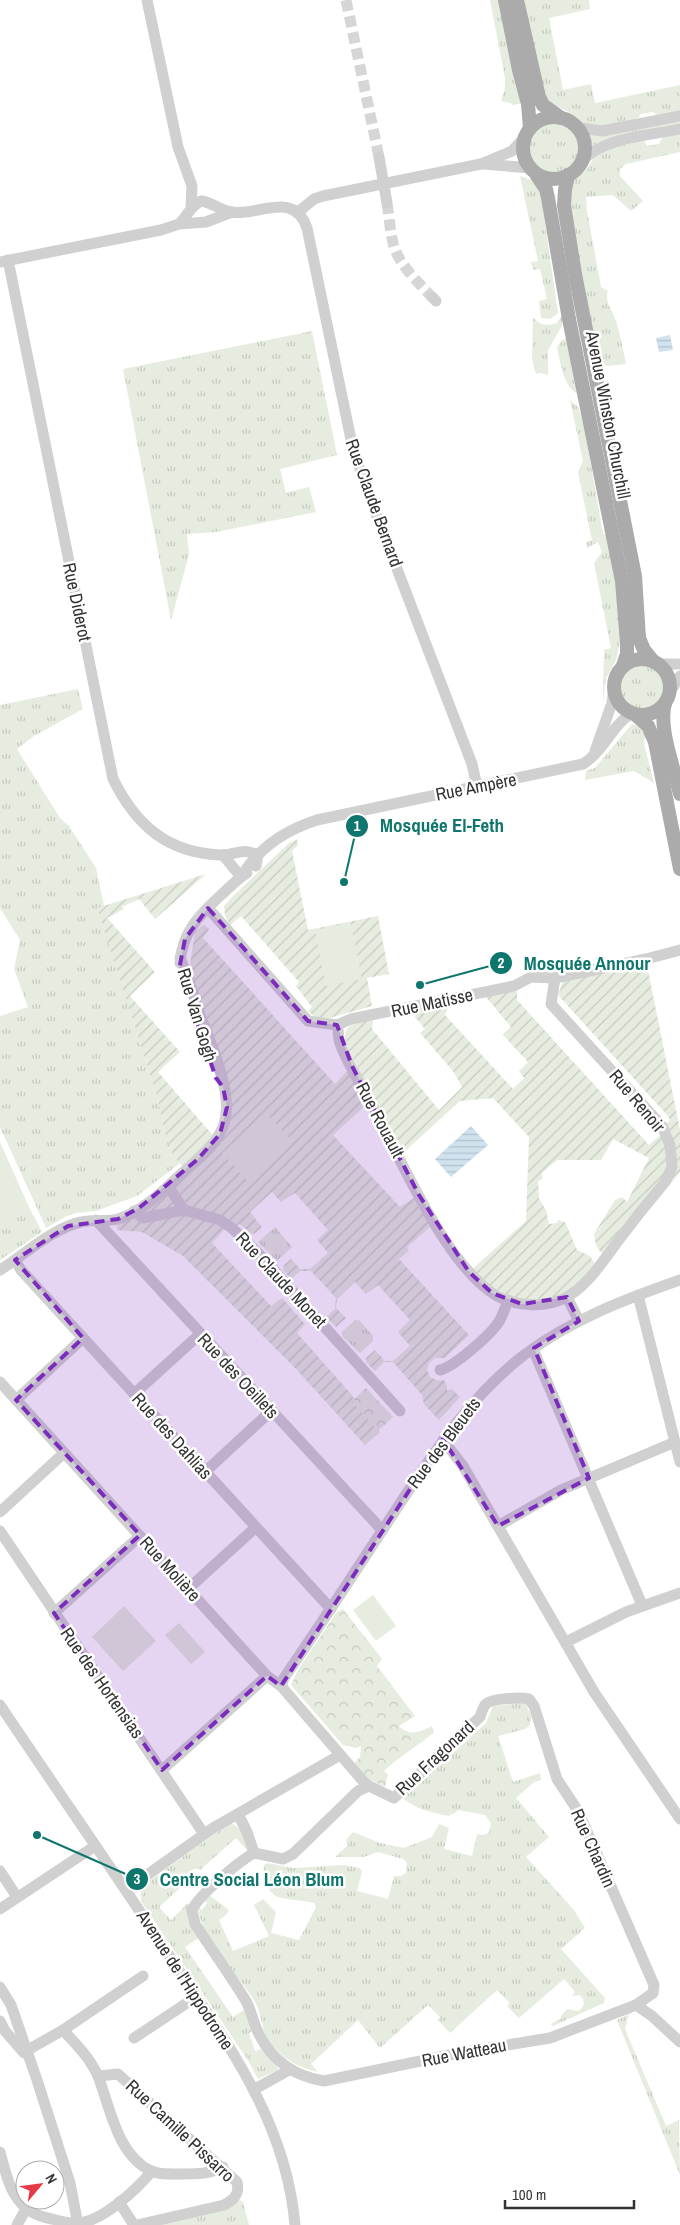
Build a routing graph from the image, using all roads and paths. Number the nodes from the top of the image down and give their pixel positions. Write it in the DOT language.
graph roads {
  1 [pos="147,0"];
  2 [pos="506,0"];
  3 [pos="517,0"];
  4 [pos="680,116"];
  5 [pos="561,118"];
  6 [pos="576,127"];
  7 [pos="680,129"];
  8 [pos="527,133"];
  9 [pos="379,157"];
  10 [pos="581,162"];
  11 [pos="481,164"];
  12 [pos="533,171"];
  13 [pos="568,176"];
  14 [pos="385,184"];
  15 [pos="192,186"];
  16 [pos="208,203"];
  17 [pos="387,203"];
  18 [pos="191,210"];
  19 [pos="232,212"];
  20 [pos="297,213"];
  21 [pos="203,223"];
  22 [pos="179,224"];
  23 [pos="4,261"];
  24 [pos="656,663"];
  25 [pos="680,664"];
  26 [pos="623,666"];
  27 [pos="680,676"];
  28 [pos="614,688"];
  29 [pos="668,698"];
  30 [pos="634,714"];
  31 [pos="592,756"];
  32 [pos="477,786"];
  33 [pos="680,794"];
  34 [pos="223,855"];
  35 [pos="258,861"];
  36 [pos="680,869"];
  37 [pos="241,877"];
  38 [pos="208,908"];
  39 [pos="678,952"];
  40 [pos="180,958"];
  41 [pos="555,978"];
  42 [pos="337,1026"];
  43 [pos="168,1186"];
  44 [pos="184,1210"];
  45 [pos="134,1211"];
  46 [pos="96,1220"];
  47 [pos="15,1260"];
  48 [pos="0,1270"];
  49 [pos="680,1280"];
  50 [pos="638,1295"];
  51 [pos="567,1297"];
  52 [pos="508,1300"];
  53 [pos="579,1321"];
  54 [pos="200,1334"];
  55 [pos="83,1338"];
  56 [pos="533,1349"];
  57 [pos="440,1370"];
  58 [pos="0,1382"];
  59 [pos="134,1394"];
  60 [pos="16,1400"];
  61 [pos="400,1411"];
  62 [pos="271,1412"];
  63 [pos="443,1440"];
  64 [pos="675,1442"];
  65 [pos="64,1453"];
  66 [pos="680,1462"];
  67 [pos="205,1472"];
  68 [pos="589,1478"];
  69 [pos="0,1512"];
  70 [pos="498,1526"];
  71 [pos="255,1528"];
  72 [pos="382,1530"];
  73 [pos="0,1532"];
  74 [pos="140,1536"];
  75 [pos="188,1589"];
  76 [pos="680,1593"];
  77 [pos="642,1605"];
  78 [pos="330,1609"];
  79 [pos="54,1613"];
  80 [pos="566,1642"];
  81 [pos="267,1676"];
  82 [pos="281,1686"];
  83 [pos="0,1704"];
  84 [pos="485,1705"];
  85 [pos="340,1755"];
  86 [pos="162,1770"];
  87 [pos="369,1786"];
  88 [pos="238,1814"];
  89 [pos="680,1819"];
  90 [pos="204,1834"];
  91 [pos="95,1846"];
  92 [pos="254,1853"];
  93 [pos="0,1871"];
  94 [pos="126,1890"];
  95 [pos="17,1897"];
  96 [pos="0,1909"];
  97 [pos="143,1976"];
  98 [pos="0,1987"];
  99 [pos="196,1997"];
  100 [pos="11,2005"];
  101 [pos="636,2005"];
  102 [pos="0,2019"];
  103 [pos="64,2030"];
  104 [pos="134,2038"];
  105 [pos="680,2042"];
  106 [pos="26,2051"];
  107 [pos="31,2064"];
  108 [pos="289,2070"];
  109 [pos="98,2076"];
  110 [pos="255,2089"];
  111 [pos="0,2152"];
  112 [pos="222,2167"];
  113 [pos="3,2172"];
  114 [pos="152,2172"];
  115 [pos="15,2196"];
  116 [pos="119,2202"];
  117 [pos="25,2210"];
  118 [pos="28,2210"];
  119 [pos="78,2224"];
  120 [pos="17,2225"];
  121 [pos="136,2225"];
  122 [pos="295,2225"];
  1 -- 15 [label="street"];
  2 -- 8 [label="main road"];
  3 -- 5 [label="main road"];
  4 -- 6 [label="street"];
  5 -- 6 [label="main road"];
  5 -- 8 [label="main road"];
  6 -- 10 [label="main road"];
  7 -- 10 [label="street"];
  8 -- 11 [label="street"];
  8 -- 12 [label="main road"];
  9 -- 14 [label="street"];
  10 -- 13 [label="main road"];
  11 -- 12 [label="street"];
  11 -- 14 [label="street"];
  12 -- 13 [label="main road"];
  12 -- 26 [label="main road, Avenue Winston Churchill"];
  13 -- 24 [label="main road, Avenue Winston Churchill"];
  14 -- 17 [label="street"];
  14 -- 20 [label="street"];
  15 -- 16 [label="street"];
  15 -- 18 [label="street"];
  16 -- 18 [label="street"];
  16 -- 19 [label="street"];
  16 -- 21 [label="street"];
  18 -- 21 [label="street"];
  18 -- 22 [label="street"];
  19 -- 20 [label="street"];
  19 -- 21 [label="street"];
  20 -- 32 [label="street, Rue Claude Bernard"];
  21 -- 22 [label="street"];
  22 -- 23 [label="street"];
  23 -- 34 [label="street, Rue Diderot"];
  24 -- 25 [label="street"];
  24 -- 26 [label="main road"];
  24 -- 29 [label="main road"];
  26 -- 28 [label="main road"];
  27 -- 29 [label="street"];
  28 -- 30 [label="main road"];
  28 -- 31 [label="street"];
  29 -- 30 [label="main road"];
  29 -- 33 [label="main road"];
  30 -- 31 [label="street, Rue Ampère"];
  30 -- 36 [label="main road"];
  31 -- 32 [label="street, Rue Ampère"];
  32 -- 35 [label="street, Rue Ampère"];
  34 -- 35 [label="street, Rue Diderot"];
  34 -- 37 [label="street"];
  35 -- 37 [label="street, Rue Ampère"];
  37 -- 38 [label="street, Rue Ampère"];
  38 -- 40 [label="street, Rue Ampère"];
  38 -- 42 [label="street"];
  39 -- 41 [label="street, Rue Matisse"];
  40 -- 43 [label="street, Rue Van Gogh"];
  41 -- 42 [label="street, Rue Matisse"];
  41 -- 51 [label="street, Rue Renoir"];
  42 -- 52 [label="street, Rue Rouault"];
  43 -- 44 [label="street"];
  43 -- 45 [label="street, Rue Van Gogh"];
  44 -- 45 [label="street, Rue Claude Monet"];
  44 -- 61 [label="street, Rue Claude Monet"];
  45 -- 46 [label="street, Rue Van Gogh"];
  46 -- 47 [label="street, Rue Van Gogh"];
  46 -- 54 [label="street, Rue des Oeillets"];
  47 -- 48 [label="street, Rue Van Gogh"];
  47 -- 55 [label="street, Rue des Dahlias"];
  49 -- 50 [label="street, Rue des Bleuets"];
  50 -- 53 [label="street, Rue des Bleuets"];
  50 -- 64 [label="street"];
  51 -- 52 [label="street, Rue Rouault"];
  51 -- 53 [label="street"];
  52 -- 57 [label="street"];
  53 -- 56 [label="street, Rue des Bleuets"];
  54 -- 59 [label="street"];
  54 -- 62 [label="street, Rue des Oeillets"];
  55 -- 59 [label="street, Rue des Dahlias"];
  55 -- 60 [label="street"];
  56 -- 63 [label="street, Rue des Bleuets"];
  56 -- 68 [label="street"];
  58 -- 60 [label="street, Rue Molière"];
  59 -- 67 [label="street, Rue des Dahlias"];
  60 -- 65 [label="street, Rue Molière"];
  62 -- 67 [label="street"];
  62 -- 72 [label="street, Rue des Oeillets"];
  63 -- 70 [label="street"];
  63 -- 72 [label="street, Rue des Bleuets"];
  64 -- 66 [label="street"];
  64 -- 68 [label="street"];
  65 -- 69 [label="street"];
  65 -- 74 [label="street, Rue Molière"];
  67 -- 71 [label="street, Rue des Dahlias"];
  68 -- 70 [label="street"];
  68 -- 77 [label="street"];
  70 -- 80 [label="street"];
  71 -- 75 [label="street"];
  71 -- 78 [label="street, Rue des Dahlias"];
  72 -- 78 [label="street, Rue des Bleuets"];
  73 -- 79 [label="street, Rue des Hortensias"];
  74 -- 75 [label="street, Rue Molière"];
  74 -- 79 [label="street"];
  75 -- 81 [label="street, Rue Molière"];
  76 -- 77 [label="street"];
  77 -- 80 [label="street"];
  78 -- 82 [label="street, Rue des Bleuets"];
  79 -- 86 [label="street, Rue des Hortensias"];
  80 -- 89 [label="street"];
  81 -- 82 [label="street, Rue Molière"];
  81 -- 86 [label="street"];
  82 -- 85 [label="street, Rue Molière"];
  83 -- 91 [label="street, Avenue de l'Hippodrome"];
  84 -- 87 [label="street, Rue Fragonard"];
  84 -- 101 [label="street, Rue Chardin"];
  85 -- 87 [label="street, Rue Molière"];
  85 -- 88 [label="street"];
  86 -- 90 [label="street, Rue des Hortensias"];
  87 -- 92 [label="street, Rue Fragonard"];
  88 -- 90 [label="street"];
  88 -- 92 [label="street"];
  90 -- 94 [label="street"];
  91 -- 94 [label="street, Avenue de l'Hippodrome"];
  91 -- 95 [label="street"];
  92 -- 108 [label="street"];
  93 -- 95 [label="street"];
  94 -- 99 [label="street, Avenue de l'Hippodrome"];
  95 -- 96 [label="street"];
  97 -- 103 [label="street"];
  98 -- 100 [label="street"];
  99 -- 104 [label="street"];
  99 -- 110 [label="street, Avenue de l'Hippodrome"];
  100 -- 102 [label="street"];
  100 -- 106 [label="street"];
  101 -- 105 [label="street"];
  101 -- 108 [label="street, Rue Watteau"];
  102 -- 107 [label="street"];
  103 -- 106 [label="street"];
  103 -- 109 [label="street"];
  106 -- 107 [label="street"];
  107 -- 119 [label="street"];
  108 -- 110 [label="street"];
  109 -- 112 [label="street, Rue Camille Pissarro"];
  109 -- 114 [label="street"];
  110 -- 122 [label="street, Avenue de l'Hippodrome"];
  111 -- 113 [label="street"];
  112 -- 114 [label="street"];
  112 -- 121 [label="street, Rue Camille Pissarro"];
  113 -- 115 [label="street"];
  114 -- 116 [label="street"];
  116 -- 119 [label="street"];
  116 -- 121 [label="street"];
  117 -- 120 [label="street"];
  118 -- 119 [label="street"];
}
